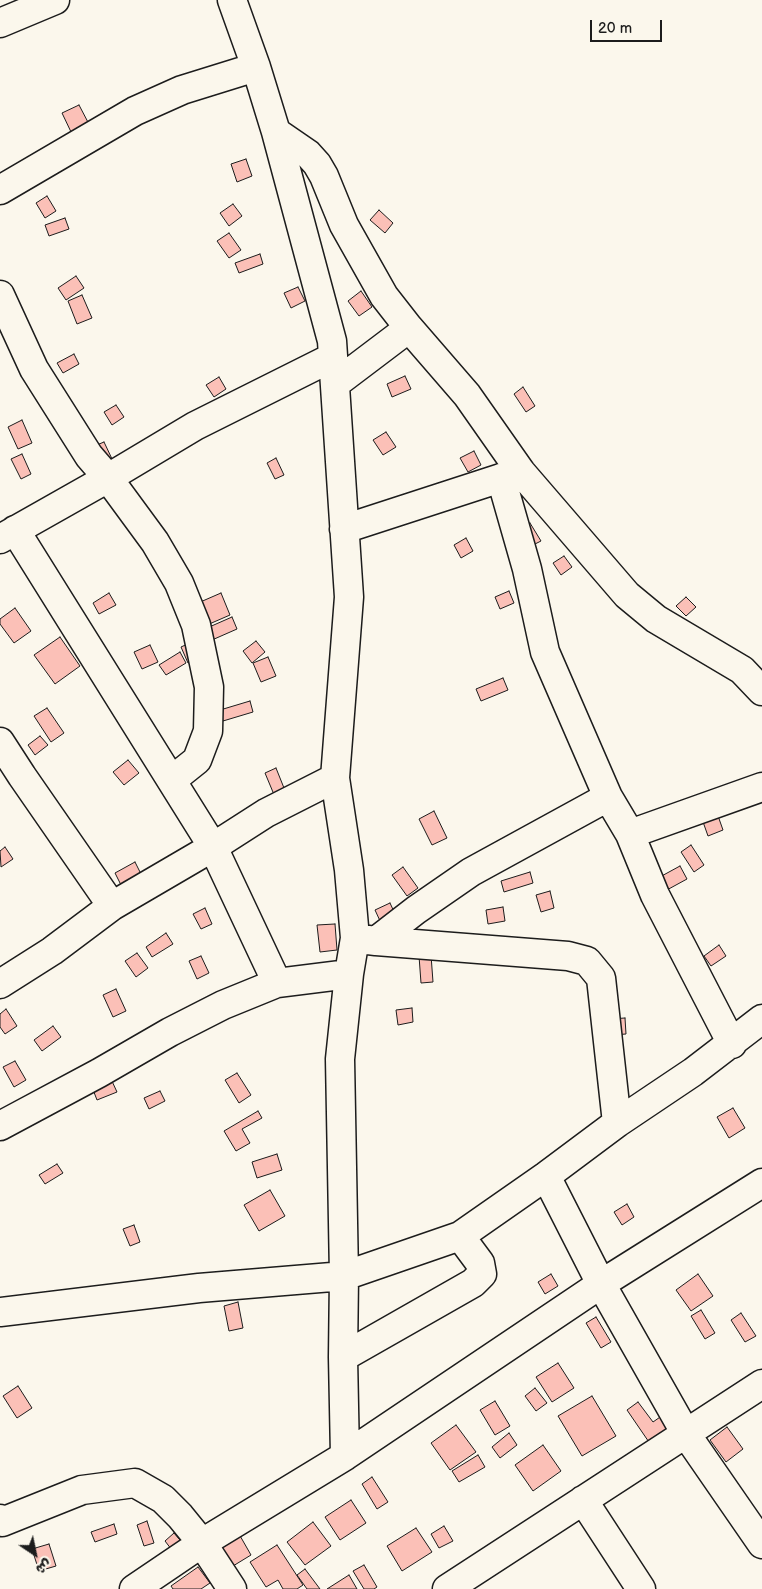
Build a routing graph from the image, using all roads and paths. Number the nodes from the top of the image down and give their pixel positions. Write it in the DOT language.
graph roads {
  1 [pos="55,0"];
  2 [pos="232,0"];
  3 [pos="0,23"];
  4 [pos="256,67"];
  5 [pos="276,132"];
  6 [pos="0,190"];
  7 [pos="0,295"];
  8 [pos="409,328"];
  9 [pos="333,357"];
  10 [pos="335,384"];
  11 [pos="511,475"];
  12 [pos="108,478"];
  13 [pos="344,529"];
  14 [pos="7,535"];
  15 [pos="762,691"];
  16 [pos="0,742"];
  17 [pos="335,778"];
  18 [pos="172,780"];
  19 [pos="762,788"];
  20 [pos="608,796"];
  21 [pos="630,834"];
  22 [pos="213,848"];
  23 [pos="112,906"];
  24 [pos="366,939"];
  25 [pos="349,974"];
  26 [pos="277,983"];
  27 [pos="0,984"];
  28 [pos="762,1019"];
  29 [pos="732,1044"];
  30 [pos="617,1123"];
  31 [pos="0,1126"];
  32 [pos="546,1176"];
  33 [pos="762,1183"];
  34 [pos="460,1236"];
  35 [pos="344,1276"];
  36 [pos="601,1284"];
  37 [pos="0,1312"];
  38 [pos="342,1357"];
  39 [pos="762,1384"];
  40 [pos="686,1434"];
  41 [pos="345,1456"];
  42 [pos="583,1500"];
  43 [pos="1,1521"];
  44 [pos="202,1543"];
  45 [pos="762,1544"];
  46 [pos="134,1589"];
  47 [pos="232,1589"];
  48 [pos="447,1589"];
  49 [pos="641,1589"];
  1 -- 3 [label="street"];
  2 -- 4 [label="street"];
  4 -- 5 [label="street"];
  4 -- 6 [label="street"];
  5 -- 8 [label="street"];
  5 -- 9 [label="street"];
  7 -- 12 [label="street"];
  8 -- 10 [label="street"];
  8 -- 11 [label="street"];
  9 -- 10 [label="street"];
  9 -- 12 [label="street"];
  10 -- 13 [label="street"];
  11 -- 13 [label="street"];
  11 -- 15 [label="street"];
  11 -- 20 [label="street"];
  12 -- 14 [label="street"];
  12 -- 18 [label="street"];
  13 -- 17 [label="street"];
  14 -- 18 [label="street"];
  16 -- 23 [label="street"];
  17 -- 22 [label="street"];
  17 -- 24 [label="street"];
  18 -- 22 [label="street"];
  19 -- 21 [label="street"];
  20 -- 21 [label="street"];
  20 -- 24 [label="street"];
  21 -- 29 [label="street"];
  22 -- 23 [label="street"];
  22 -- 26 [label="street"];
  23 -- 27 [label="street"];
  24 -- 25 [label="street"];
  24 -- 30 [label="street"];
  25 -- 26 [label="street"];
  25 -- 35 [label="street"];
  26 -- 31 [label="street"];
  28 -- 29 [label="street"];
  29 -- 30 [label="street"];
  30 -- 32 [label="street"];
  32 -- 34 [label="street"];
  32 -- 36 [label="street"];
  33 -- 36 [label="street"];
  34 -- 35 [label="street"];
  34 -- 38 [label="street"];
  35 -- 37 [label="street"];
  35 -- 38 [label="street"];
  36 -- 40 [label="street"];
  36 -- 41 [label="street"];
  38 -- 41 [label="street"];
  39 -- 40 [label="street"];
  40 -- 42 [label="street"];
  40 -- 45 [label="street"];
  41 -- 44 [label="street"];
  42 -- 48 [label="street"];
  42 -- 49 [label="street"];
  43 -- 44 [label="street"];
  44 -- 46 [label="street"];
  44 -- 47 [label="street"];
}
